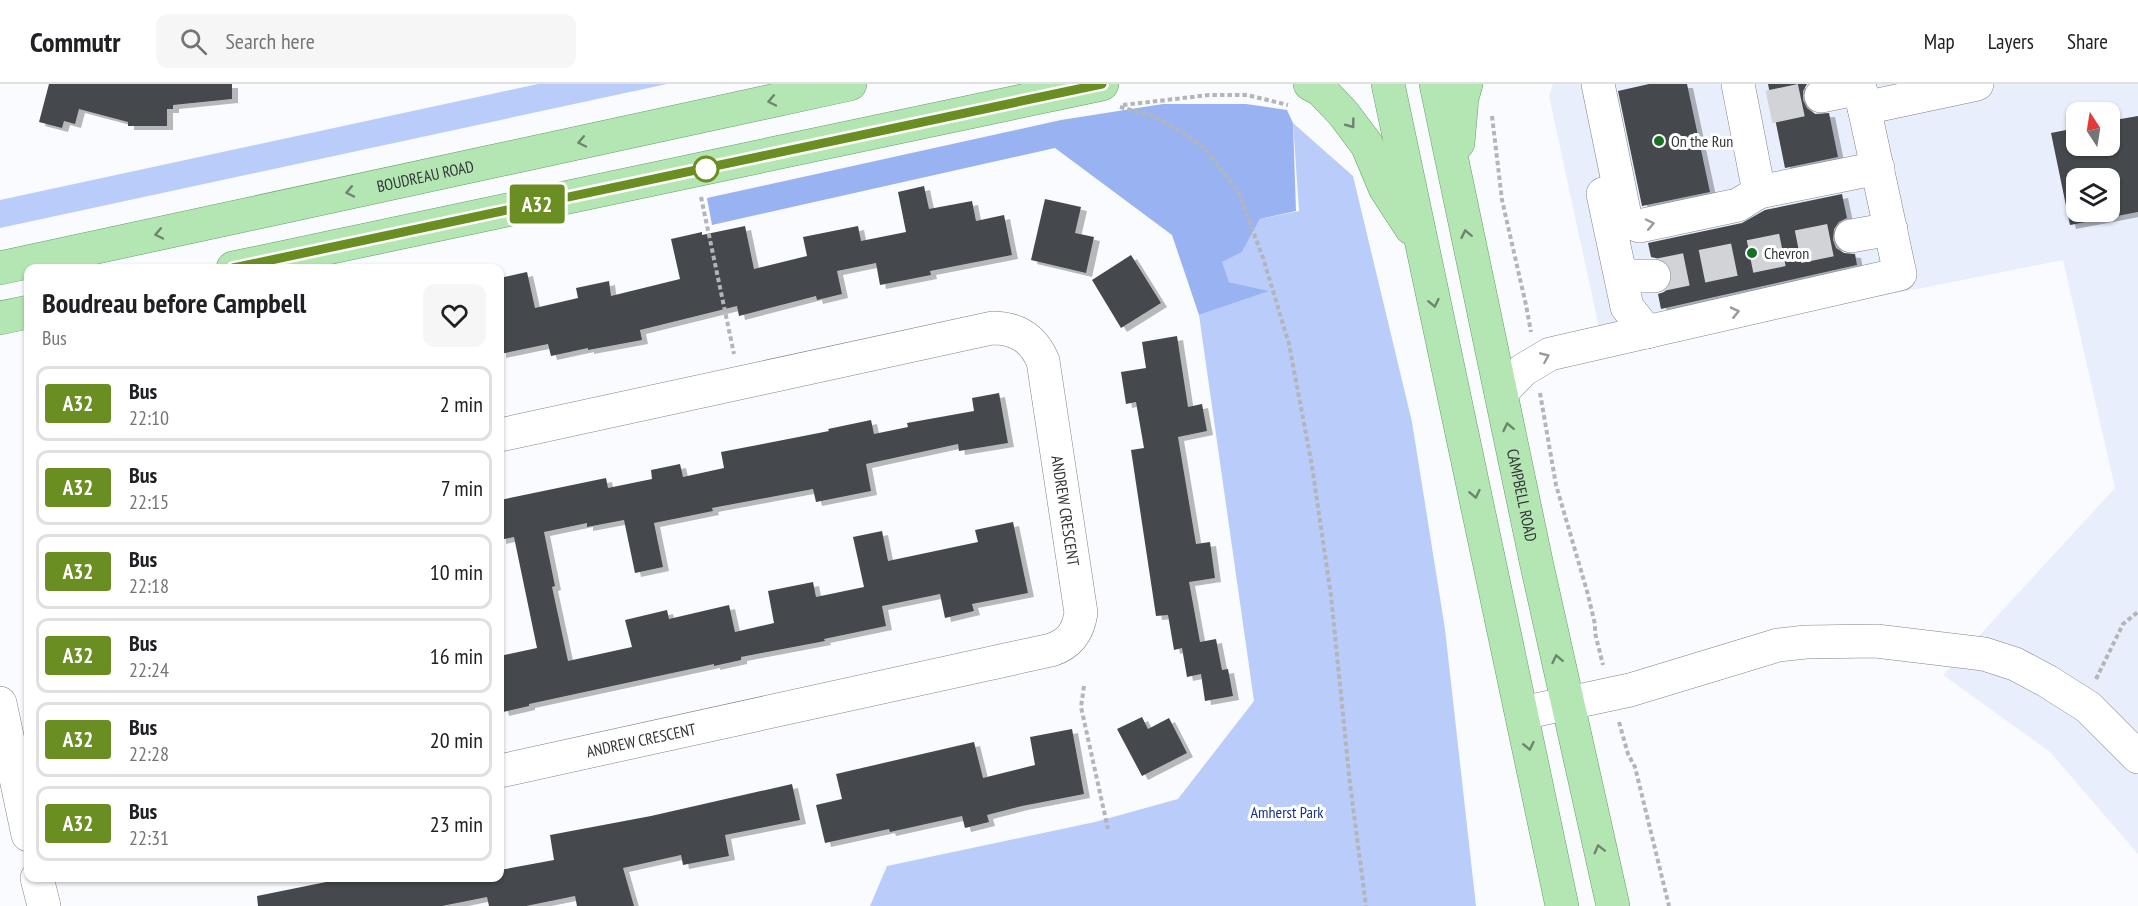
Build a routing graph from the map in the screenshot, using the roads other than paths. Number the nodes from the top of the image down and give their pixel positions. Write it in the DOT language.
graph roads {
  1 [pos="850,84"];
  2 [pos="1310,84"];
  3 [pos="1388,84"];
  4 [pos="1436,84"];
  5 [pos="1466,84"];
  6 [pos="1579,84"];
  7 [pos="1598,84"];
  8 [pos="1977,84"];
  9 [pos="1861,93"];
  10 [pos="1110,95"];
  11 [pos="1821,96"];
  12 [pos="1750,101"];
  13 [pos="1878,168"];
  14 [pos="1455,181"];
  15 [pos="1759,192"];
  16 [pos="1891,229"];
  17 [pos="1851,237"];
  18 [pos="1422,246"];
  19 [pos="253,264"];
  20 [pos="0,268"];
  21 [pos="1620,271"];
  22 [pos="1654,276"];
  23 [pos="24,313"];
  24 [pos="0,318"];
  25 [pos="1647,332"];
  26 [pos="1501,393"];
  27 [pos="504,434"];
  28 [pos="0,703"];
  29 [pos="1567,704"];
  30 [pos="1522,713"];
  31 [pos="2130,748"];
  32 [pos="2138,766"];
  33 [pos="504,770"];
  34 [pos="24,817"];
  35 [pos="39,882"];
  36 [pos="44,906"];
  37 [pos="1562,906"];
  38 [pos="1613,906"];
  1 -- 20 [label="main road, BOUDREAU ROAD, one-way"];
  2 -- 18 [label="main road, one-way"];
  3 -- 18 [label="main road"];
  4 -- 14 [label="main road, CAMPBELL ROAD"];
  5 -- 14 [label="main road"];
  6 -- 21 [label="street"];
  7 -- 15 [label="street, one-way"];
  8 -- 9 [label="street"];
  9 -- 11 [label="street"];
  9 -- 13 [label="street"];
  10 -- 19 [label="main road"];
  12 -- 15 [label="street"];
  13 -- 15 [label="street"];
  13 -- 16 [label="street"];
  26 -- 14 [label="main road, CAMPBELL ROAD, one-way"];
  16 -- 17 [label="street"];
  25 -- 16 [label="street, one-way"];
  18 -- 30 [label="main road, one-way"];
  21 -- 22 [label="street"];
  21 -- 25 [label="street"];
  23 -- 24 [label="main road"];
  26 -- 25 [label="street, one-way"];
  29 -- 26 [label="main road, CAMPBELL ROAD, one-way"];
  27 -- 33 [label="street, ANDREW CRESCENT"];
  28 -- 34 [label="street"];
  29 -- 30 [label="street"];
  29 -- 31 [label="street"];
  38 -- 29 [label="main road, CAMPBELL ROAD, one-way"];
  30 -- 37 [label="main road, one-way"];
  31 -- 32 [label="street"];
  35 -- 36 [label="street"];
}
